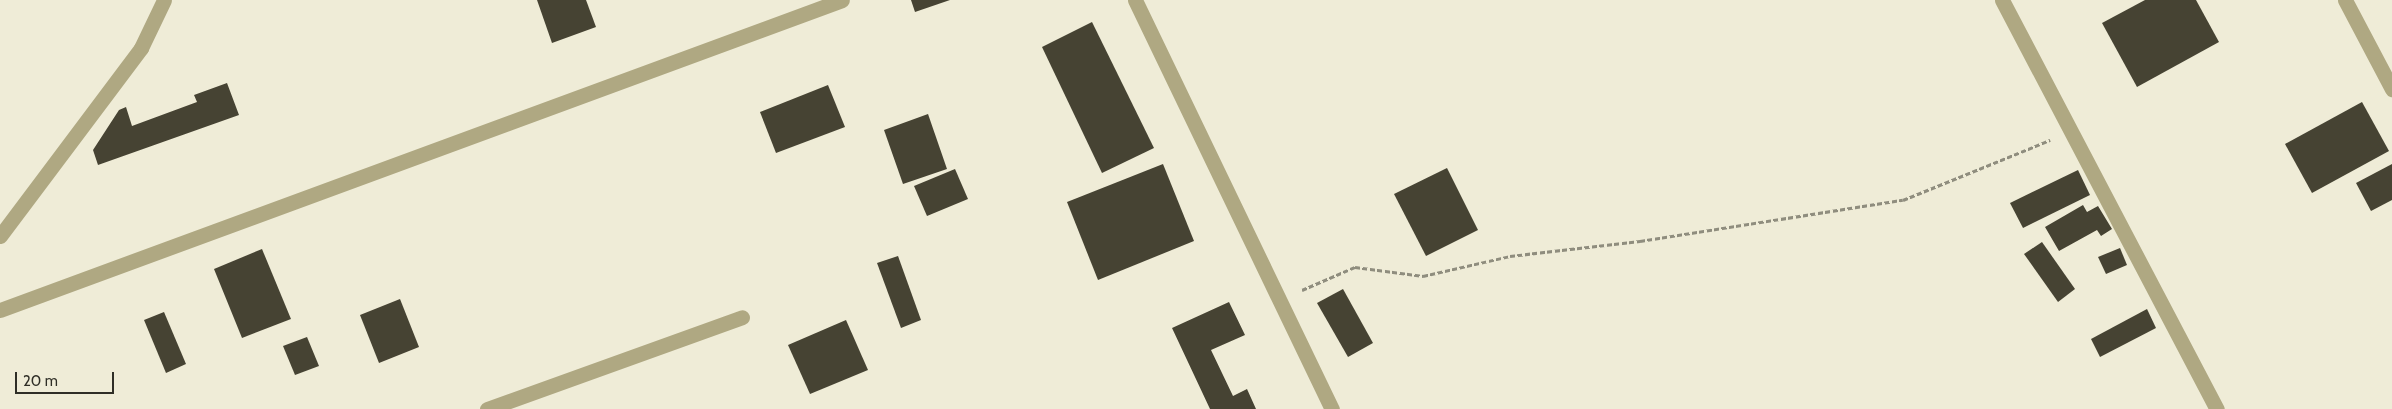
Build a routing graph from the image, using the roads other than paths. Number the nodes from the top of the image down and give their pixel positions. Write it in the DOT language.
graph roads {
  1 [pos="164,0"];
  2 [pos="842,0"];
  3 [pos="1135,0"];
  4 [pos="2002,0"];
  5 [pos="2345,0"];
  6 [pos="2392,89"];
  7 [pos="0,236"];
  8 [pos="0,310"];
  9 [pos="742,317"];
  10 [pos="487,409"];
  11 [pos="1332,409"];
  12 [pos="2217,409"];
  1 -- 7 [label="street"];
  2 -- 8 [label="street"];
  3 -- 11 [label="street"];
  4 -- 12 [label="street"];
  5 -- 6 [label="street"];
  9 -- 10 [label="street"];
}
